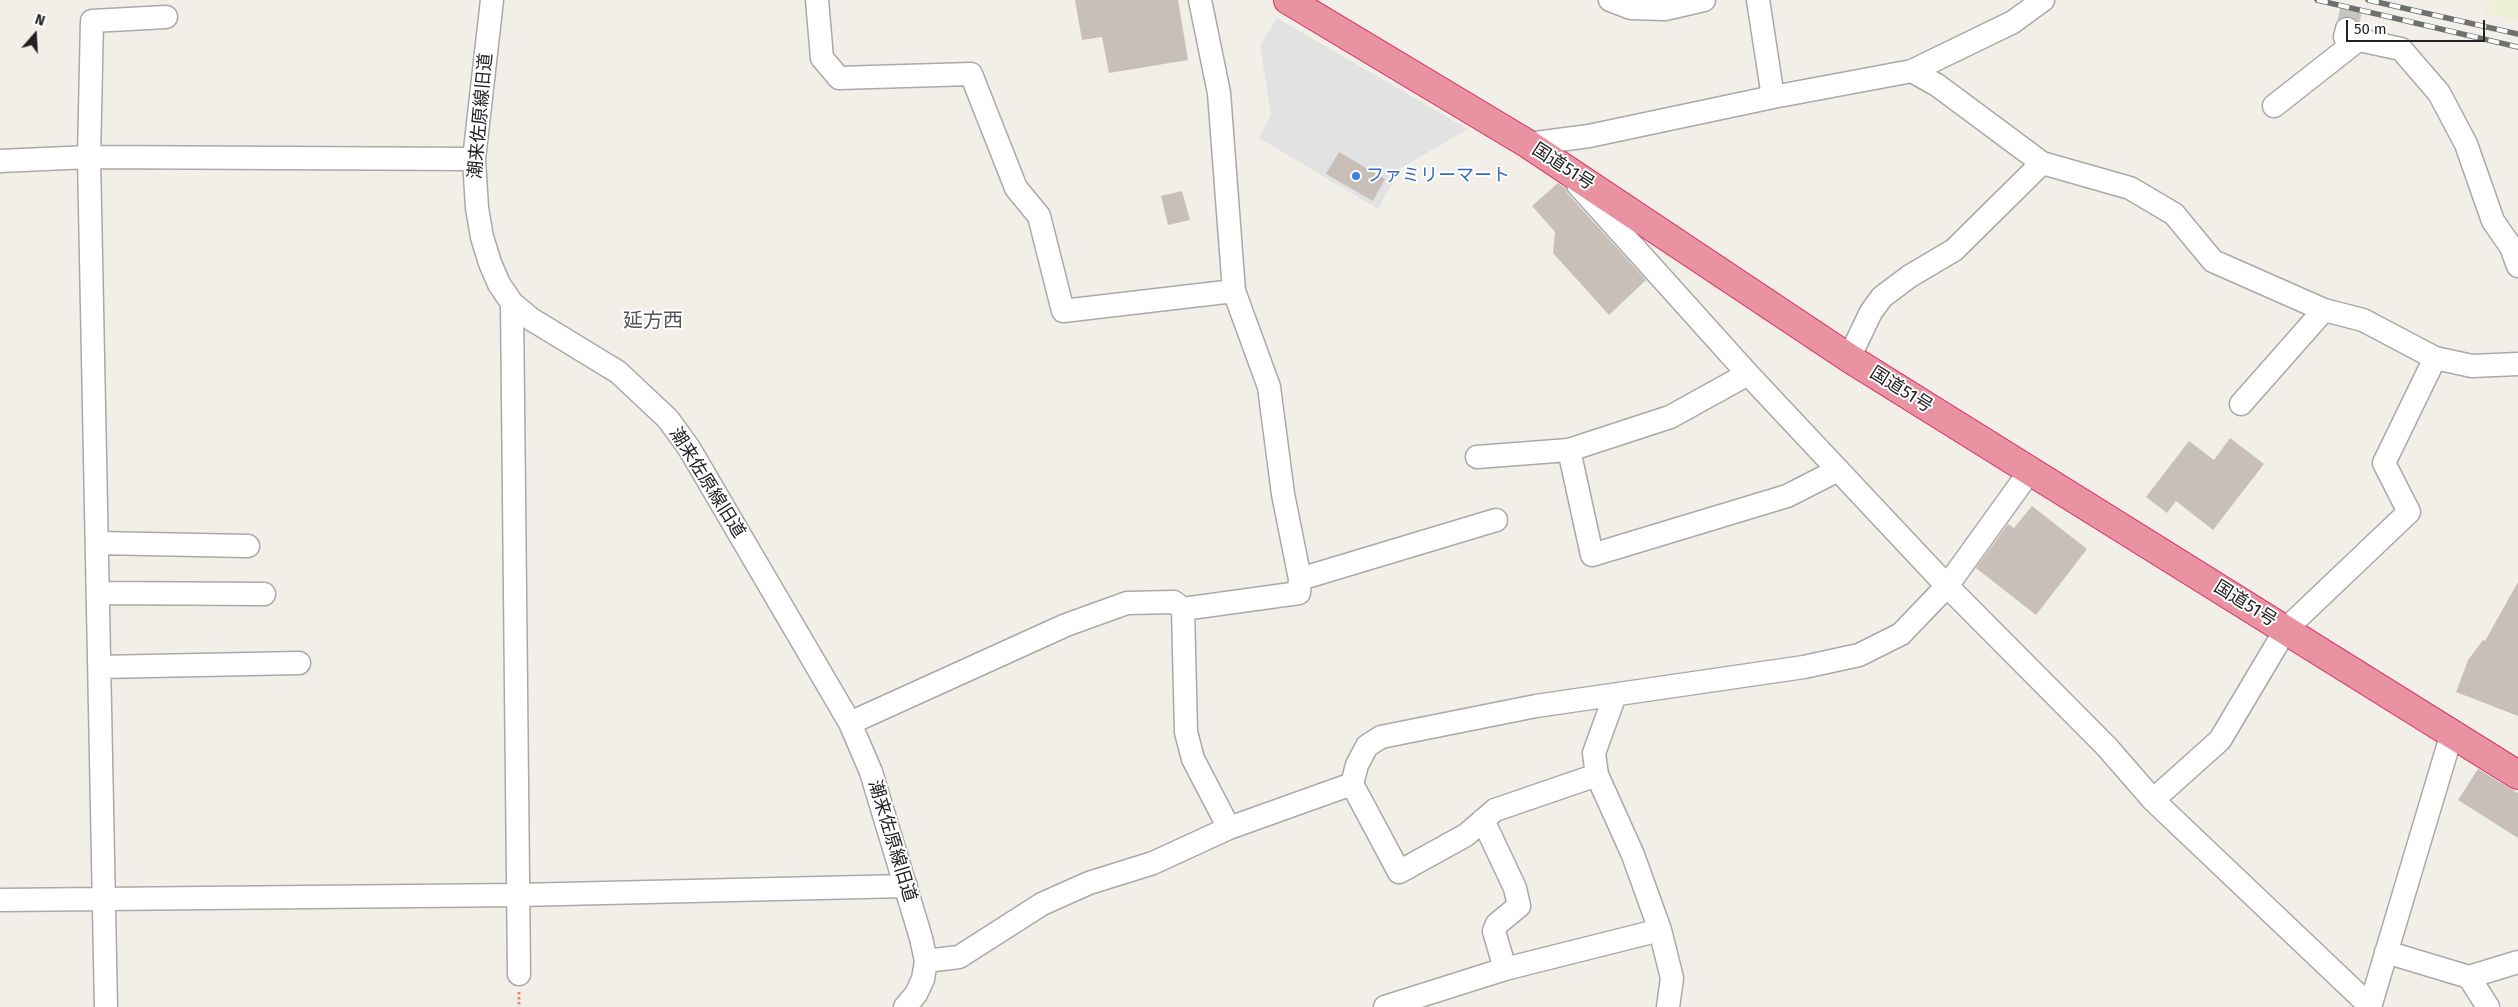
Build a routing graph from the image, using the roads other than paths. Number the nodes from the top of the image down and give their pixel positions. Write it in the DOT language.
graph roads {
  1 [pos="492,0"];
  2 [pos="817,0"];
  3 [pos="1200,0"];
  4 [pos="1288,0"];
  5 [pos="1610,0"];
  6 [pos="1704,0"];
  7 [pos="1758,0"];
  8 [pos="2043,0"];
  9 [pos="166,17"];
  10 [pos="1912,71"];
  11 [pos="1773,97"];
  12 [pos="2274,106"];
  13 [pos="1528,144"];
  14 [pos="89,157"];
  15 [pos="474,159"];
  16 [pos="0,161"];
  17 [pos="2042,163"];
  18 [pos="1560,165"];
  19 [pos="2518,266"];
  20 [pos="1234,291"];
  21 [pos="512,303"];
  22 [pos="2324,310"];
  23 [pos="1849,358"];
  24 [pos="2435,358"];
  25 [pos="2518,364"];
  26 [pos="1748,374"];
  27 [pos="2241,404"];
  28 [pos="1569,450"];
  29 [pos="1477,457"];
  30 [pos="1838,470"];
  31 [pos="2030,471"];
  32 [pos="1496,520"];
  33 [pos="97,543"];
  34 [pos="248,546"];
  35 [pos="1300,580"];
  36 [pos="1947,586"];
  37 [pos="98,592"];
  38 [pos="264,594"];
  39 [pos="1183,609"];
  40 [pos="2286,629"];
  41 [pos="299,663"];
  42 [pos="100,667"];
  43 [pos="1615,695"];
  44 [pos="850,724"];
  45 [pos="2452,733"];
  46 [pos="1597,775"];
  47 [pos="2518,775"];
  48 [pos="1352,784"];
  49 [pos="2153,800"];
  50 [pos="1483,820"];
  51 [pos="1229,828"];
  52 [pos="906,886"];
  53 [pos="518,895"];
  54 [pos="105,899"];
  55 [pos="0,900"];
  56 [pos="1660,930"];
  57 [pos="2386,952"];
  58 [pos="926,961"];
  59 [pos="2518,962"];
  60 [pos="1505,969"];
  61 [pos="518,974"];
  62 [pos="2469,977"];
  63 [pos="916,1002"];
  64 [pos="106,1007"];
  65 [pos="1385,1007"];
  66 [pos="1668,1007"];
  67 [pos="2370,1007"];
  68 [pos="2488,1007"];
  1 -- 15 [label="street, 潮来佐原線旧道"];
  2 -- 20 [label="street"];
  3 -- 20 [label="street"];
  4 -- 13 [label="highway, 国道51号"];
  5 -- 6 [label="street"];
  7 -- 11 [label="street"];
  8 -- 10 [label="street"];
  9 -- 14 [label="street"];
  10 -- 11 [label="street"];
  10 -- 17 [label="street"];
  11 -- 13 [label="street"];
  12 -- 19 [label="street"];
  13 -- 18 [label="highway, 国道51号"];
  14 -- 15 [label="street"];
  14 -- 16 [label="street"];
  14 -- 33 [label="street"];
  15 -- 21 [label="street, 潮来佐原線旧道"];
  17 -- 22 [label="street"];
  17 -- 23 [label="street"];
  18 -- 23 [label="highway, 国道51号"];
  18 -- 26 [label="street"];
  20 -- 35 [label="street"];
  21 -- 44 [label="street, 潮来佐原線旧道"];
  21 -- 53 [label="street"];
  22 -- 24 [label="street"];
  22 -- 27 [label="street"];
  23 -- 31 [label="highway, 国道51号"];
  24 -- 25 [label="street"];
  24 -- 40 [label="street"];
  26 -- 28 [label="street"];
  26 -- 30 [label="street"];
  28 -- 29 [label="street"];
  28 -- 30 [label="street"];
  30 -- 36 [label="street"];
  31 -- 36 [label="street"];
  31 -- 40 [label="highway, 国道51号"];
  32 -- 35 [label="street"];
  33 -- 34 [label="street"];
  33 -- 37 [label="street"];
  35 -- 39 [label="street"];
  36 -- 43 [label="street"];
  36 -- 49 [label="street"];
  37 -- 38 [label="street"];
  37 -- 42 [label="street"];
  39 -- 44 [label="street"];
  39 -- 51 [label="street"];
  40 -- 45 [label="highway, 国道51号"];
  40 -- 49 [label="street"];
  41 -- 42 [label="street"];
  42 -- 54 [label="street"];
  43 -- 46 [label="street"];
  43 -- 48 [label="street"];
  44 -- 52 [label="street, 潮来佐原線旧道"];
  45 -- 47 [label="highway, 国道51号"];
  45 -- 57 [label="street"];
  46 -- 50 [label="street"];
  46 -- 56 [label="street"];
  48 -- 50 [label="street"];
  48 -- 51 [label="street"];
  49 -- 67 [label="street"];
  50 -- 60 [label="street"];
  51 -- 58 [label="street"];
  52 -- 53 [label="street"];
  52 -- 58 [label="street, 潮来佐原線旧道"];
  53 -- 54 [label="street"];
  53 -- 61 [label="street"];
  54 -- 55 [label="street"];
  54 -- 64 [label="street"];
  56 -- 60 [label="street"];
  56 -- 66 [label="street"];
  57 -- 62 [label="street"];
  57 -- 67 [label="street"];
  58 -- 63 [label="street, 潮来佐原線旧道"];
  59 -- 62 [label="street"];
  60 -- 65 [label="street"];
  62 -- 68 [label="street"];
}
